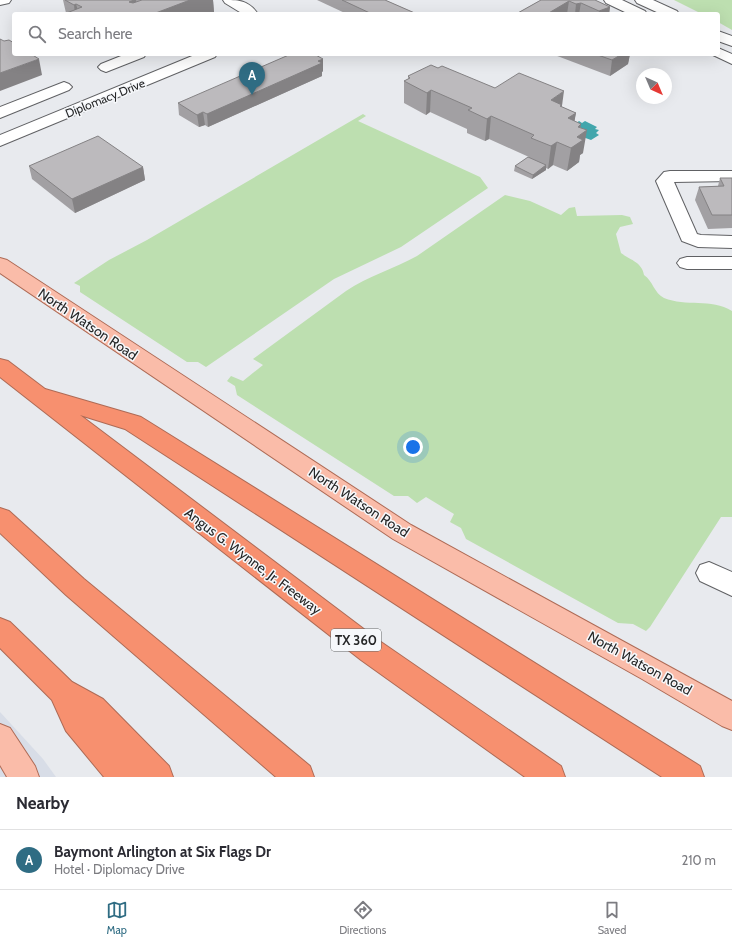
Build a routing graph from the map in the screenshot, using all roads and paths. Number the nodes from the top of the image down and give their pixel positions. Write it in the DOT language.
graph roads {
  1 [pos="4,0"];
  2 [pos="230,0"];
  3 [pos="611,0"];
  4 [pos="0,1"];
  5 [pos="640,9"];
  6 [pos="249,12"];
  7 [pos="659,12"];
  8 [pos="720,36"];
  9 [pos="732,42"];
  10 [pos="720,53"];
  11 [pos="134,56"];
  12 [pos="205,56"];
  13 [pos="732,60"];
  14 [pos="106,67"];
  15 [pos="64,87"];
  16 [pos="0,113"];
  17 [pos="0,141"];
  18 [pos="732,176"];
  19 [pos="732,242"];
  20 [pos="687,263"];
  21 [pos="732,263"];
  22 [pos="0,264"];
  23 [pos="0,366"];
  24 [pos="39,395"];
  25 [pos="0,518"];
  26 [pos="709,573"];
  27 [pos="732,585"];
  28 [pos="0,630"];
  29 [pos="62,690"];
  30 [pos="732,716"];
  31 [pos="0,738"];
  32 [pos="24,777"];
  33 [pos="124,777"];
  34 [pos="158,777"];
  35 [pos="299,777"];
  36 [pos="550,777"];
  37 [pos="689,777"];
  1 -- 4 [label="street"];
  2 -- 6 [label="street"];
  3 -- 5 [label="street"];
  5 -- 7 [label="street"];
  8 -- 9 [label="street"];
  10 -- 13 [label="street"];
  11 -- 14 [label="street"];
  12 -- 17 [label="street, Diplomacy Drive"];
  15 -- 16 [label="street"];
  18 -- 19 [label="street"];
  20 -- 21 [label="street"];
  22 -- 30 [label="main road, North Watson Road"];
  23 -- 24 [label="highway, Angus G. Wynne, Jr. Freeway / TX 360"];
  24 -- 36 [label="highway, Angus G. Wynne, Jr. Freeway / TX 360"];
  24 -- 37 [label="highway"];
  25 -- 35 [label="highway"];
  26 -- 27 [label="street"];
  28 -- 29 [label="highway"];
  29 -- 33 [label="highway"];
  29 -- 34 [label="highway"];
  31 -- 32 [label="main road"];
}
